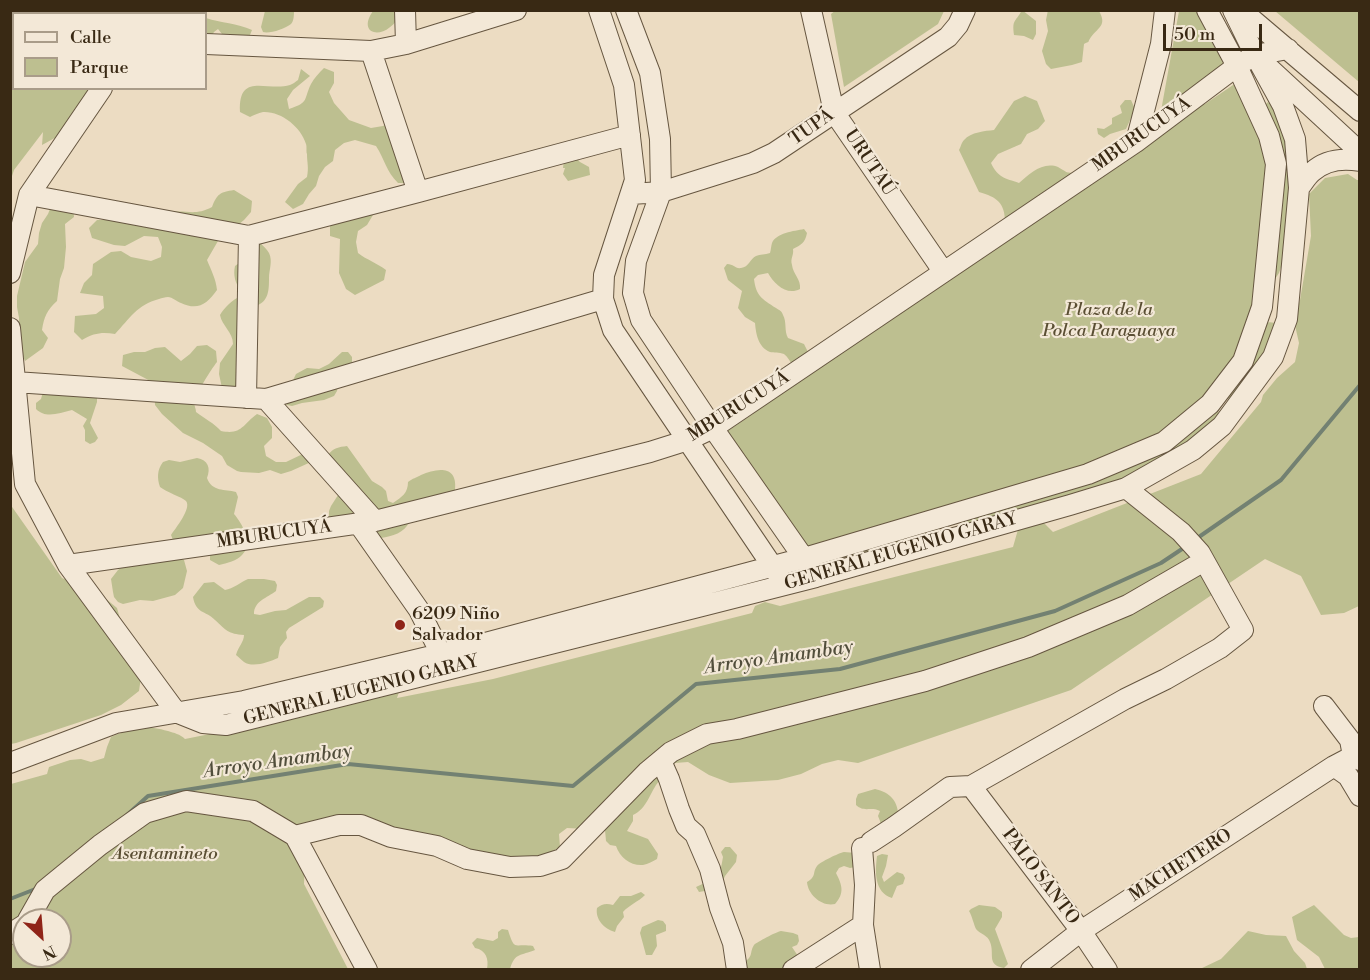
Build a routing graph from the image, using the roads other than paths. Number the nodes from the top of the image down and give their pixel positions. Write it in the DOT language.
graph roads {
  1 [pos="405,10"];
  2 [pos="516,10"];
  3 [pos="599,10"];
  4 [pos="626,10"];
  5 [pos="811,10"];
  6 [pos="965,10"];
  7 [pos="1165,10"];
  8 [pos="1208,10"];
  9 [pos="1233,10"];
  10 [pos="1241,10"];
  11 [pos="207,44"];
  12 [pos="406,44"];
  13 [pos="1288,49"];
  14 [pos="371,51"];
  15 [pos="1255,55"];
  16 [pos="1237,66"];
  17 [pos="101,90"];
  18 [pos="1359,111"];
  19 [pos="834,112"];
  20 [pos="630,135"];
  21 [pos="1136,142"];
  22 [pos="1359,152"];
  23 [pos="1359,160"];
  24 [pos="1299,188"];
  25 [pos="418,192"];
  26 [pos="661,192"];
  27 [pos="631,194"];
  28 [pos="29,195"];
  29 [pos="249,236"];
  30 [pos="943,271"];
  31 [pos="10,273"];
  32 [pos="603,299"];
  33 [pos="10,328"];
  34 [pos="15,382"];
  35 [pos="246,398"];
  36 [pos="266,399"];
  37 [pos="712,428"];
  38 [pos="688,440"];
  39 [pos="1126,488"];
  40 [pos="367,522"];
  41 [pos="1202,557"];
  42 [pos="804,558"];
  43 [pos="68,565"];
  44 [pos="772,567"];
  45 [pos="816,577"];
  46 [pos="785,585"];
  47 [pos="441,654"];
  48 [pos="1324,706"];
  49 [pos="176,712"];
  50 [pos="1356,758"];
  51 [pos="661,761"];
  52 [pos="10,763"];
  53 [pos="1334,766"];
  54 [pos="971,786"];
  55 [pos="1359,796"];
  56 [pos="295,836"];
  57 [pos="35,908"];
  58 [pos="863,925"];
  59 [pos="1081,931"];
  60 [pos="367,969"];
  61 [pos="737,969"];
  62 [pos="794,969"];
  63 [pos="870,969"];
  64 [pos="1030,969"];
  65 [pos="1107,969"];
  1 -- 12 [label="street"];
  2 -- 12 [label="street"];
  3 -- 20 [label="street"];
  4 -- 26 [label="street"];
  5 -- 19 [label="street, URUTAÚ"];
  6 -- 19 [label="street, TUPÁ"];
  7 -- 21 [label="street"];
  8 -- 15 [label="street"];
  8 -- 16 [label="street, GENERAL EUGENIO GARAY"];
  9 -- 15 [label="street"];
  10 -- 13 [label="street"];
  11 -- 14 [label="street"];
  12 -- 14 [label="street"];
  13 -- 15 [label="street, MBURUCUYÁ"];
  13 -- 18 [label="street"];
  14 -- 25 [label="street"];
  15 -- 16 [label="street, MBURUCUYÁ"];
  15 -- 22 [label="street"];
  15 -- 24 [label="street, GENERAL EUGENIO GARAY"];
  16 -- 21 [label="street, MBURUCUYÁ"];
  16 -- 42 [label="street, GENERAL EUGENIO GARAY"];
  17 -- 28 [label="street"];
  19 -- 26 [label="street, TUPÁ"];
  19 -- 30 [label="street, URUTAÚ"];
  20 -- 25 [label="street"];
  20 -- 27 [label="street"];
  21 -- 30 [label="street, MBURUCUYÁ"];
  23 -- 24 [label="street"];
  24 -- 39 [label="street, GENERAL EUGENIO GARAY"];
  25 -- 29 [label="street"];
  26 -- 27 [label="street, TUPÁ"];
  26 -- 37 [label="street"];
  27 -- 32 [label="street"];
  28 -- 29 [label="street"];
  28 -- 31 [label="street"];
  29 -- 35 [label="street"];
  30 -- 37 [label="street, MBURUCUYÁ"];
  32 -- 36 [label="street"];
  32 -- 38 [label="street"];
  33 -- 34 [label="street"];
  34 -- 35 [label="street"];
  34 -- 43 [label="street"];
  35 -- 36 [label="street"];
  36 -- 40 [label="street"];
  37 -- 38 [label="street, MBURUCUYÁ"];
  37 -- 42 [label="street"];
  38 -- 40 [label="street, MBURUCUYÁ"];
  38 -- 44 [label="street"];
  39 -- 41 [label="street"];
  39 -- 45 [label="street, GENERAL EUGENIO GARAY"];
  40 -- 43 [label="street, MBURUCUYÁ"];
  40 -- 47 [label="street"];
  41 -- 51 [label="street"];
  41 -- 54 [label="street"];
  42 -- 44 [label="street, GENERAL EUGENIO GARAY"];
  42 -- 45 [label="street"];
  43 -- 49 [label="street"];
  44 -- 46 [label="street"];
  44 -- 47 [label="street, GENERAL EUGENIO GARAY"];
  45 -- 46 [label="street, GENERAL EUGENIO GARAY"];
  46 -- 49 [label="street, GENERAL EUGENIO GARAY"];
  47 -- 49 [label="street, GENERAL EUGENIO GARAY"];
  48 -- 50 [label="street"];
  49 -- 52 [label="street, GENERAL EUGENIO GARAY"];
  50 -- 53 [label="street, MACHETERO"];
  51 -- 56 [label="street"];
  51 -- 61 [label="street"];
  53 -- 55 [label="street"];
  53 -- 59 [label="street, MACHETERO"];
  54 -- 58 [label="street"];
  54 -- 59 [label="street, PALO SANTO"];
  56 -- 57 [label="street"];
  56 -- 60 [label="street"];
  58 -- 62 [label="street"];
  58 -- 63 [label="street"];
  59 -- 64 [label="street, MACHETERO"];
  59 -- 65 [label="street, PALO SANTO"];
}
